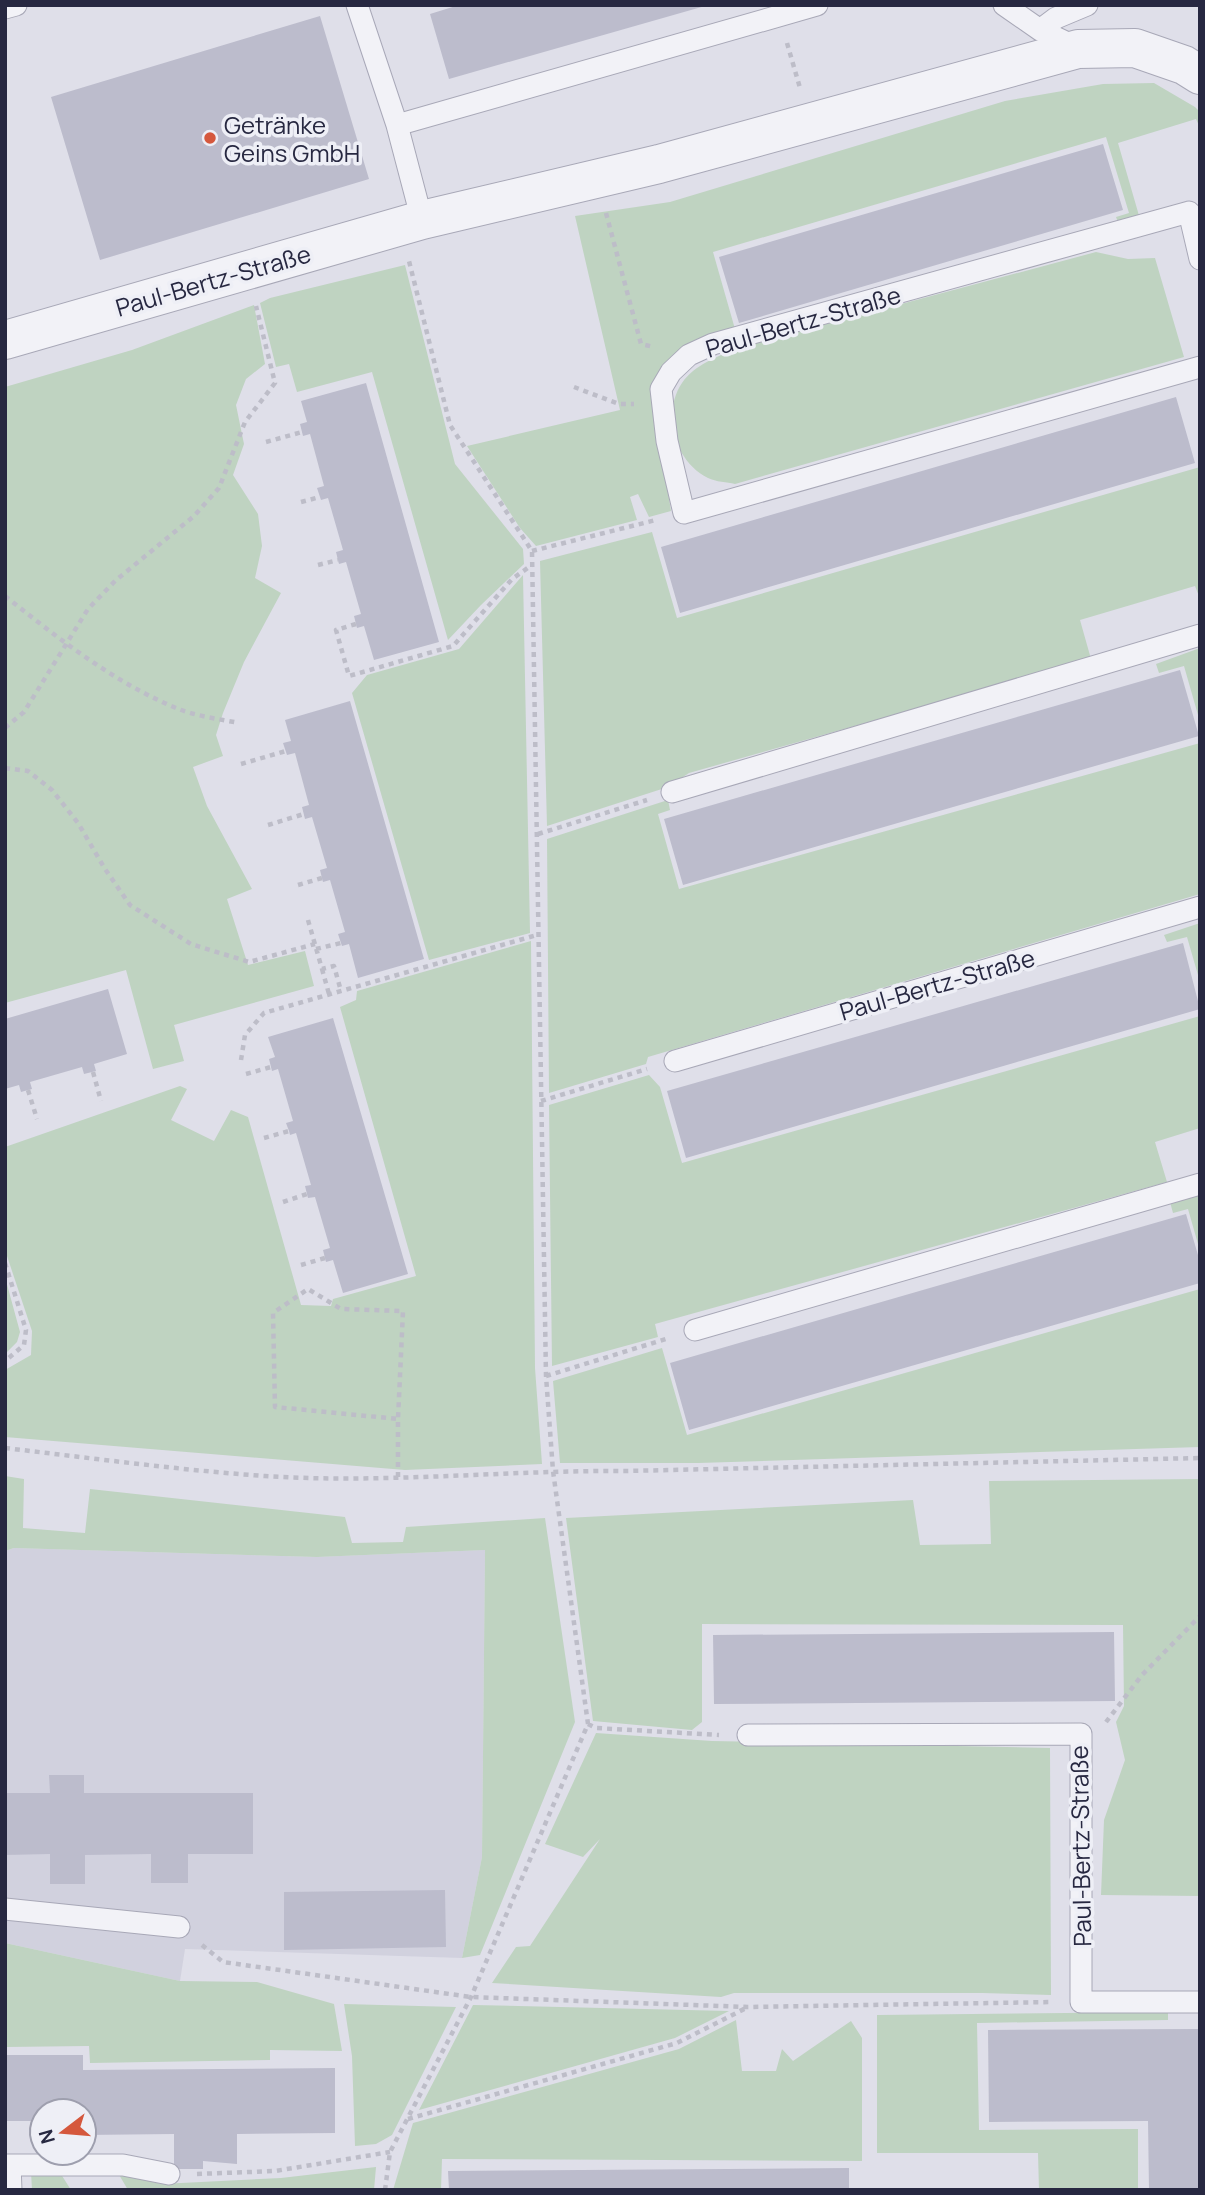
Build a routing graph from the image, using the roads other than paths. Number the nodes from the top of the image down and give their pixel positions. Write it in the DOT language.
graph roads {
  1 [pos="16,5"];
  2 [pos="357,5"];
  3 [pos="817,5"];
  4 [pos="1004,5"];
  5 [pos="1087,5"];
  6 [pos="5,8"];
  7 [pos="1040,30"];
  8 [pos="1078,49"];
  9 [pos="1200,75"];
  10 [pos="397,125"];
  11 [pos="411,223"];
  12 [pos="1200,258"];
  13 [pos="5,340"];
  14 [pos="1200,367"];
  15 [pos="1200,635"];
  16 [pos="672,792"];
  17 [pos="1200,907"];
  18 [pos="675,1061"];
  19 [pos="1200,1184"];
  20 [pos="695,1329"];
  21 [pos="748,1735"];
  22 [pos="5,1909"];
  23 [pos="179,1927"];
  24 [pos="1200,2002"];
  25 [pos="7,2165"];
  26 [pos="169,2174"];
  27 [pos="11,2190"];
  1 -- 6 [label="lane"];
  2 -- 10 [label="lane"];
  3 -- 10 [label="lane"];
  4 -- 7 [label="lane, Paul-Bertz-Straße"];
  5 -- 7 [label="lane"];
  7 -- 8 [label="lane, Paul-Bertz-Straße"];
  8 -- 9 [label="street, Paul-Bertz-Straße"];
  8 -- 11 [label="street, Paul-Bertz-Straße"];
  10 -- 11 [label="lane"];
  11 -- 13 [label="street, Paul-Bertz-Straße"];
  12 -- 14 [label="lane, Paul-Bertz-Straße"];
  15 -- 16 [label="lane"];
  17 -- 18 [label="lane, Paul-Bertz-Straße"];
  19 -- 20 [label="lane"];
  21 -- 24 [label="lane, Paul-Bertz-Straße"];
  22 -- 23 [label="lane"];
  25 -- 26 [label="lane"];
  25 -- 27 [label="lane"];
}
